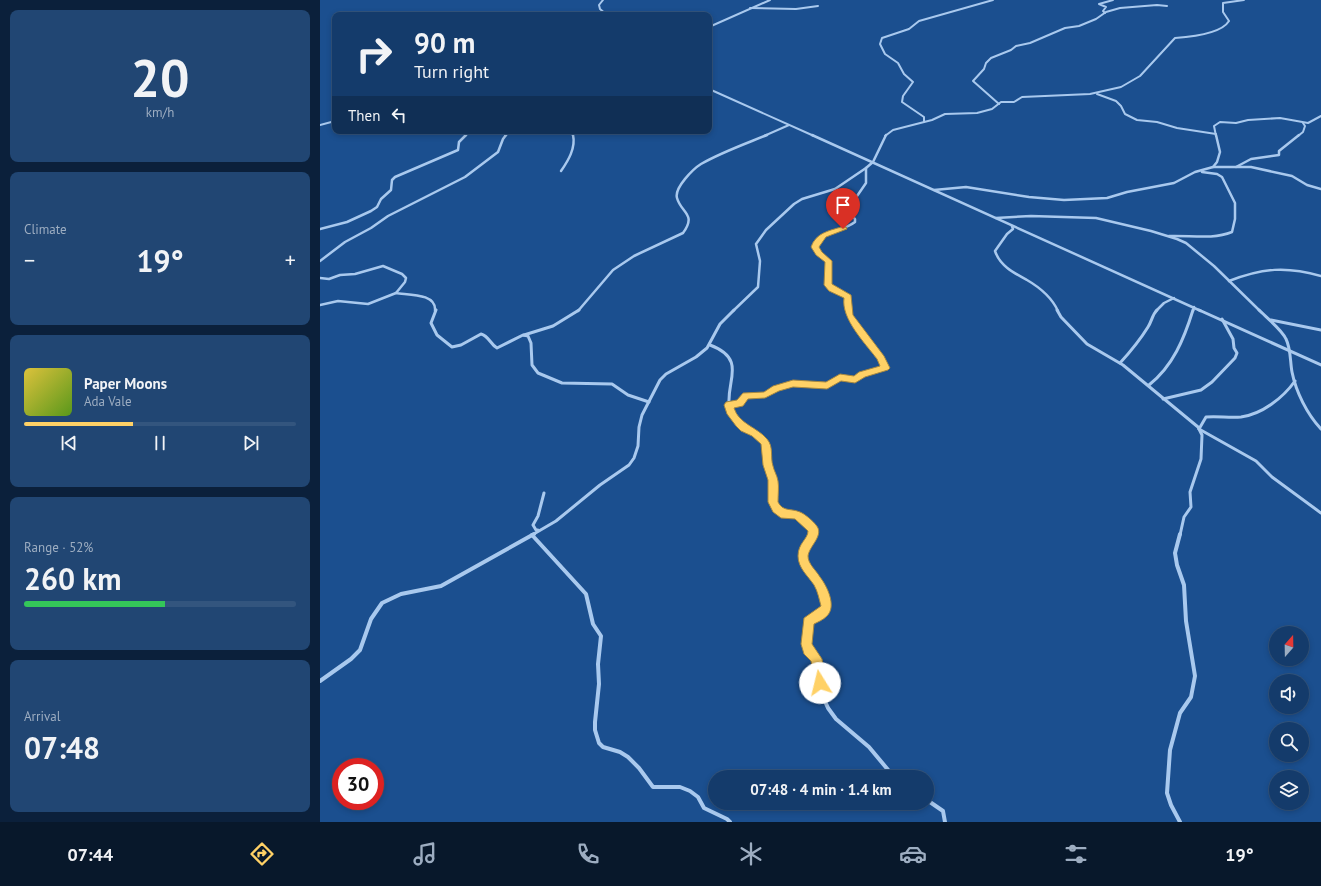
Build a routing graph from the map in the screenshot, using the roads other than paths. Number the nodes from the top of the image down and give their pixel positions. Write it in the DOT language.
graph roads {
  1 [pos="603,0"];
  2 [pos="770,0"];
  3 [pos="993,0"];
  4 [pos="1113,0"];
  5 [pos="1244,0"];
  6 [pos="818,6"];
  7 [pos="1167,6"];
  8 [pos="750,8"];
  9 [pos="604,12"];
  10 [pos="1105,13"];
  11 [pos="712,25"];
  12 [pos="712,90"];
  13 [pos="1095,94"];
  14 [pos="999,104"];
  15 [pos="1321,116"];
  16 [pos="332,122"];
  17 [pos="924,122"];
  18 [pos="1302,123"];
  19 [pos="320,125"];
  20 [pos="789,125"];
  21 [pos="1215,129"];
  22 [pos="1208,132"];
  23 [pos="467,134"];
  24 [pos="507,134"];
  25 [pos="572,134"];
  26 [pos="1216,134"];
  27 [pos="873,162"];
  28 [pos="1213,167"];
  29 [pos="1236,167"];
  30 [pos="866,168"];
  31 [pos="561,171"];
  32 [pos="1198,172"];
  33 [pos="1321,189"];
  34 [pos="932,190"];
  35 [pos="994,218"];
  36 [pos="1012,226"];
  37 [pos="320,229"];
  38 [pos="1167,236"];
  39 [pos="320,261"];
  40 [pos="1321,276"];
  41 [pos="320,278"];
  42 [pos="1229,281"];
  43 [pos="396,293"];
  44 [pos="1174,298"];
  45 [pos="320,305"];
  46 [pos="1194,307"];
  47 [pos="1269,319"];
  48 [pos="1222,320"];
  49 [pos="1278,322"];
  50 [pos="1273,324"];
  51 [pos="1321,330"];
  52 [pos="523,335"];
  53 [pos="710,345"];
  54 [pos="1289,351"];
  55 [pos="1120,363"];
  56 [pos="1321,364"];
  57 [pos="1295,381"];
  58 [pos="1149,386"];
  59 [pos="1163,398"];
  60 [pos="649,402"];
  61 [pos="729,405"];
  62 [pos="1199,429"];
  63 [pos="1321,429"];
  64 [pos="544,493"];
  65 [pos="1321,513"];
  66 [pos="539,530"];
  67 [pos="532,535"];
  68 [pos="320,680"];
  69 [pos="888,770"];
  70 [pos="934,805"];
  71 [pos="730,822"];
  72 [pos="946,822"];
  73 [pos="1180,822"];
  1 -- 9 [label="street"];
  2 -- 8 [label="street"];
  3 -- 17 [label="street"];
  4 -- 10 [label="street"];
  5 -- 13 [label="street"];
  6 -- 8 [label="street"];
  7 -- 10 [label="street"];
  8 -- 11 [label="street"];
  10 -- 14 [label="street"];
  12 -- 20 [label="street"];
  13 -- 14 [label="street"];
  13 -- 22 [label="street"];
  14 -- 17 [label="street"];
  15 -- 18 [label="street"];
  16 -- 19 [label="street"];
  17 -- 27 [label="street"];
  18 -- 21 [label="street"];
  18 -- 29 [label="street"];
  20 -- 27 [label="street"];
  20 -- 52 [label="street"];
  21 -- 22 [label="street"];
  21 -- 26 [label="street"];
  22 -- 26 [label="street"];
  23 -- 37 [label="street"];
  24 -- 39 [label="street"];
  25 -- 31 [label="street"];
  26 -- 28 [label="street"];
  27 -- 30 [label="street"];
  27 -- 34 [label="street"];
  28 -- 29 [label="street"];
  28 -- 32 [label="street"];
  29 -- 33 [label="street"];
  30 -- 53 [label="street"];
  30 -- 61 [label="street"];
  32 -- 34 [label="street"];
  32 -- 38 [label="street"];
  34 -- 35 [label="street"];
  35 -- 36 [label="street"];
  35 -- 38 [label="street"];
  36 -- 44 [label="street"];
  36 -- 55 [label="street"];
  38 -- 42 [label="street"];
  40 -- 42 [label="street"];
  41 -- 43 [label="street"];
  42 -- 47 [label="street"];
  43 -- 45 [label="street"];
  43 -- 52 [label="street"];
  44 -- 46 [label="street"];
  44 -- 55 [label="street"];
  46 -- 48 [label="street"];
  46 -- 58 [label="street"];
  47 -- 49 [label="street"];
  47 -- 50 [label="street"];
  48 -- 54 [label="street"];
  48 -- 59 [label="street"];
  49 -- 50 [label="street"];
  49 -- 51 [label="street"];
  50 -- 54 [label="street"];
  52 -- 60 [label="street"];
  53 -- 60 [label="street"];
  53 -- 61 [label="street"];
  54 -- 56 [label="street"];
  54 -- 57 [label="street"];
  55 -- 58 [label="street"];
  57 -- 62 [label="street"];
  57 -- 63 [label="street"];
  58 -- 59 [label="street"];
  59 -- 62 [label="street"];
  60 -- 66 [label="street"];
  61 -- 69 [label="street"];
  62 -- 65 [label="street"];
  62 -- 73 [label="street"];
  64 -- 66 [label="street"];
  66 -- 67 [label="street"];
  67 -- 68 [label="street"];
  67 -- 71 [label="street"];
  70 -- 72 [label="street"];
}
